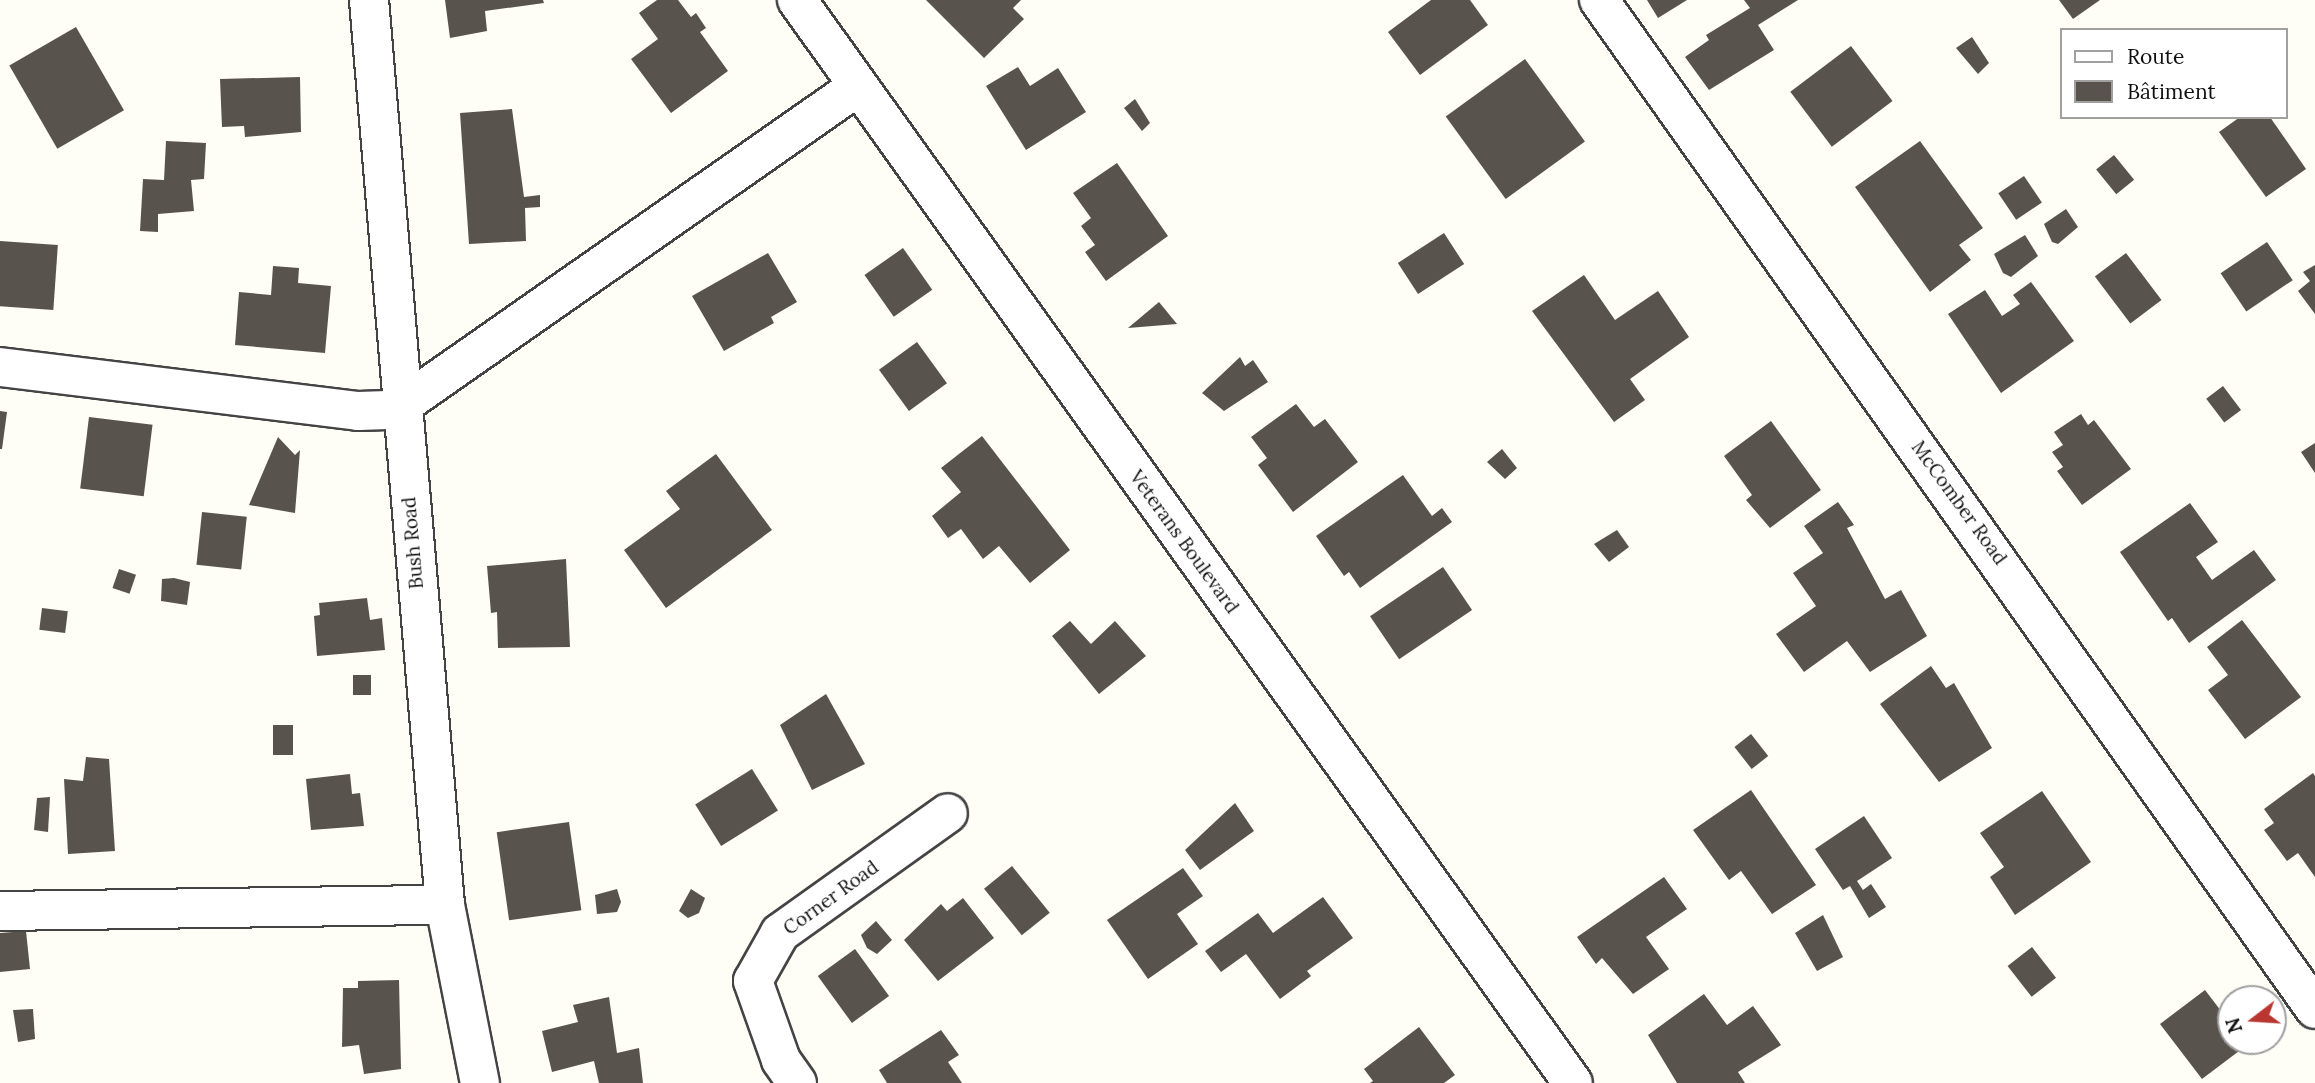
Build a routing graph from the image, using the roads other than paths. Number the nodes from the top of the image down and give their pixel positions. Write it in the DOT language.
graph roads {
  1 [pos="369,0"];
  2 [pos="797,0"];
  3 [pos="1599,0"];
  4 [pos="857,87"];
  5 [pos="0,367"];
  6 [pos="404,406"];
  7 [pos="948,813"];
  8 [pos="445,905"];
  9 [pos="0,911"];
  10 [pos="2315,1009"];
  11 [pos="480,1083"];
  12 [pos="797,1083"];
  13 [pos="1573,1083"];
  1 -- 6 [label="street, Bush Road"];
  2 -- 4 [label="street, Veterans Boulevard"];
  3 -- 10 [label="street, McComber Road"];
  4 -- 6 [label="street"];
  4 -- 13 [label="street, Veterans Boulevard"];
  5 -- 6 [label="street"];
  6 -- 8 [label="street, Bush Road"];
  7 -- 12 [label="street, Corner Road"];
  8 -- 9 [label="street"];
  8 -- 11 [label="street, Bush Road"];
}
